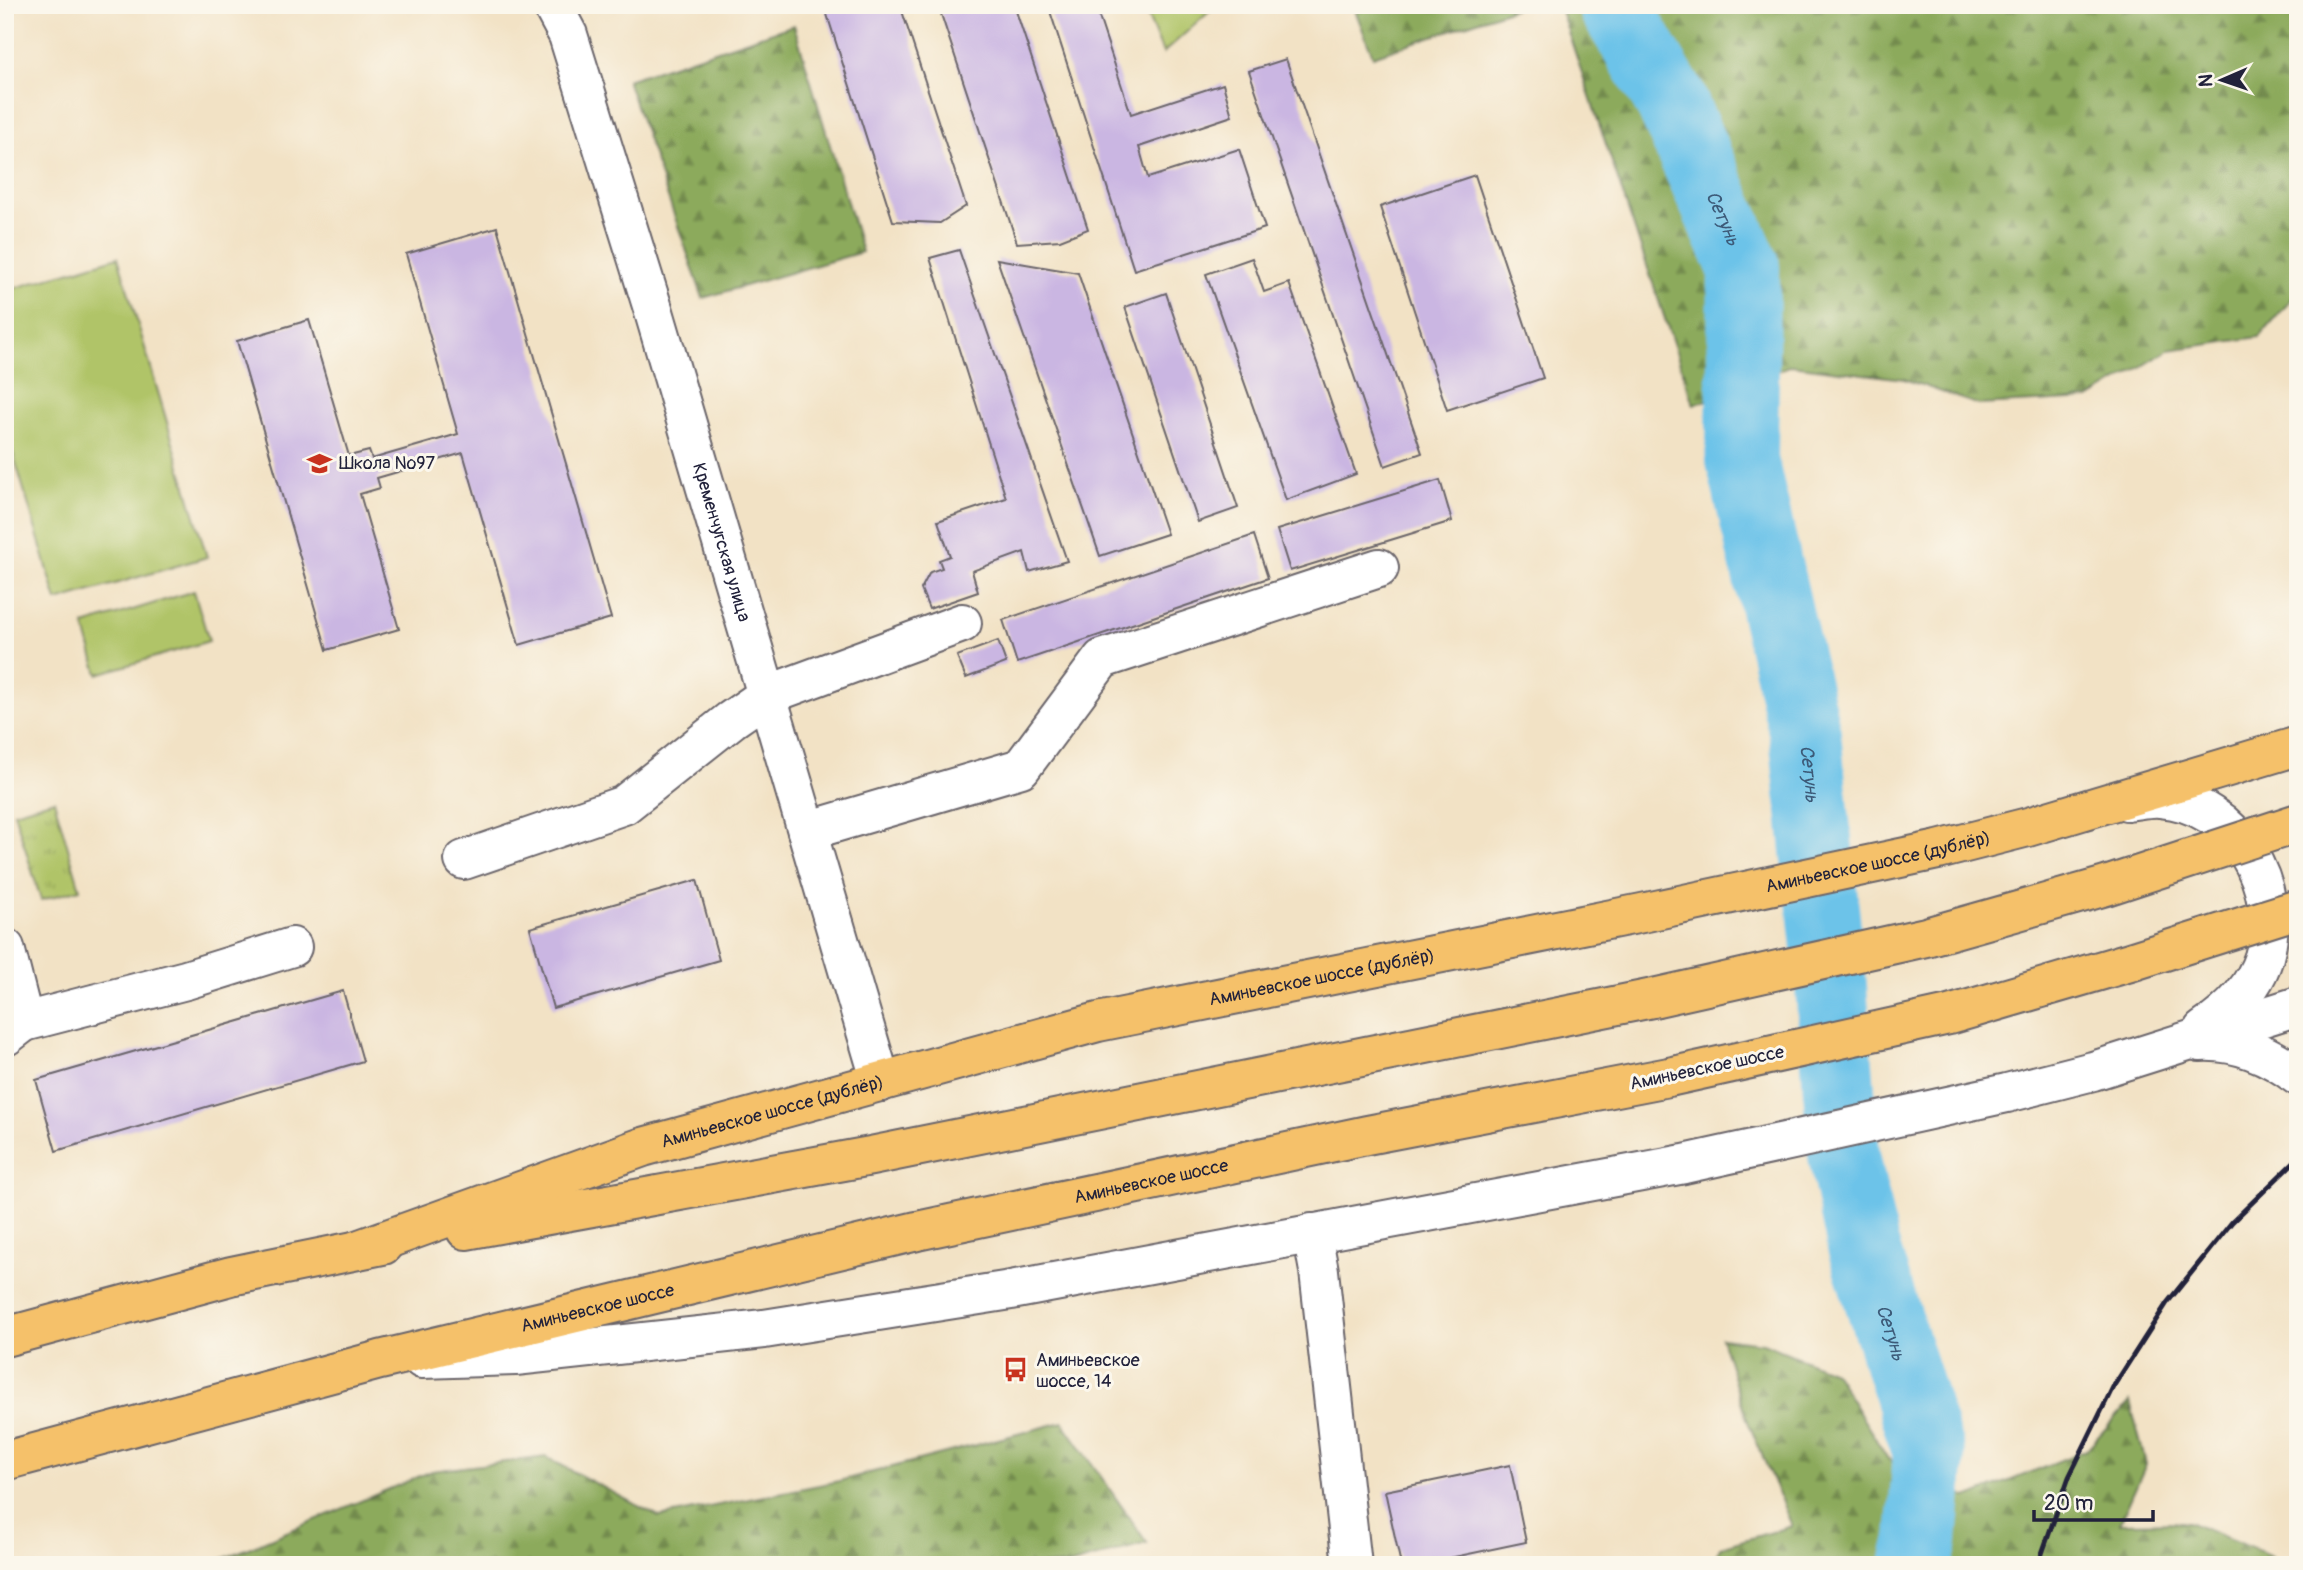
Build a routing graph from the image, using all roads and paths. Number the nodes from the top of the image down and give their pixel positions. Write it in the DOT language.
graph roads {
  1 [pos="552,5"];
  2 [pos="1379,568"];
  3 [pos="962,623"];
  4 [pos="767,695"];
  5 [pos="2298,746"];
  6 [pos="2111,802"];
  7 [pos="2298,824"];
  8 [pos="807,831"];
  9 [pos="464,860"];
  10 [pos="2298,908"];
  11 [pos="292,947"];
  12 [pos="5,948"];
  13 [pos="2298,1006"];
  14 [pos="15,1029"];
  15 [pos="2183,1043"];
  16 [pos="2298,1076"];
  17 [pos="881,1082"];
  18 [pos="1312,1233"];
  19 [pos="357,1250"];
  20 [pos="5,1336"];
  21 [pos="380,1360"];
  22 [pos="5,1461"];
  23 [pos="1352,1565"];
  1 -- 4 [label="street, Кременчугская улица"];
  2 -- 8 [label="street"];
  3 -- 4 [label="street"];
  4 -- 8 [label="street, Кременчугская улица"];
  4 -- 9 [label="street"];
  5 -- 6 [label="main road, Аминьевское шоссе (дублёр)"];
  6 -- 15 [label="street"];
  6 -- 17 [label="main road, Аминьевское шоссе (дублёр)"];
  7 -- 19 [label="main road, bridge"];
  8 -- 17 [label="street, Кременчугская улица"];
  10 -- 21 [label="main road, Аминьевское шоссе, bridge"];
  11 -- 14 [label="street"];
  12 -- 14 [label="street"];
  13 -- 15 [label="street"];
  15 -- 16 [label="street"];
  15 -- 18 [label="street"];
  17 -- 19 [label="main road, Аминьевское шоссе (дублёр)"];
  18 -- 21 [label="street"];
  18 -- 23 [label="street"];
  19 -- 20 [label="main road"];
  21 -- 22 [label="main road, Аминьевское шоссе"];
}
